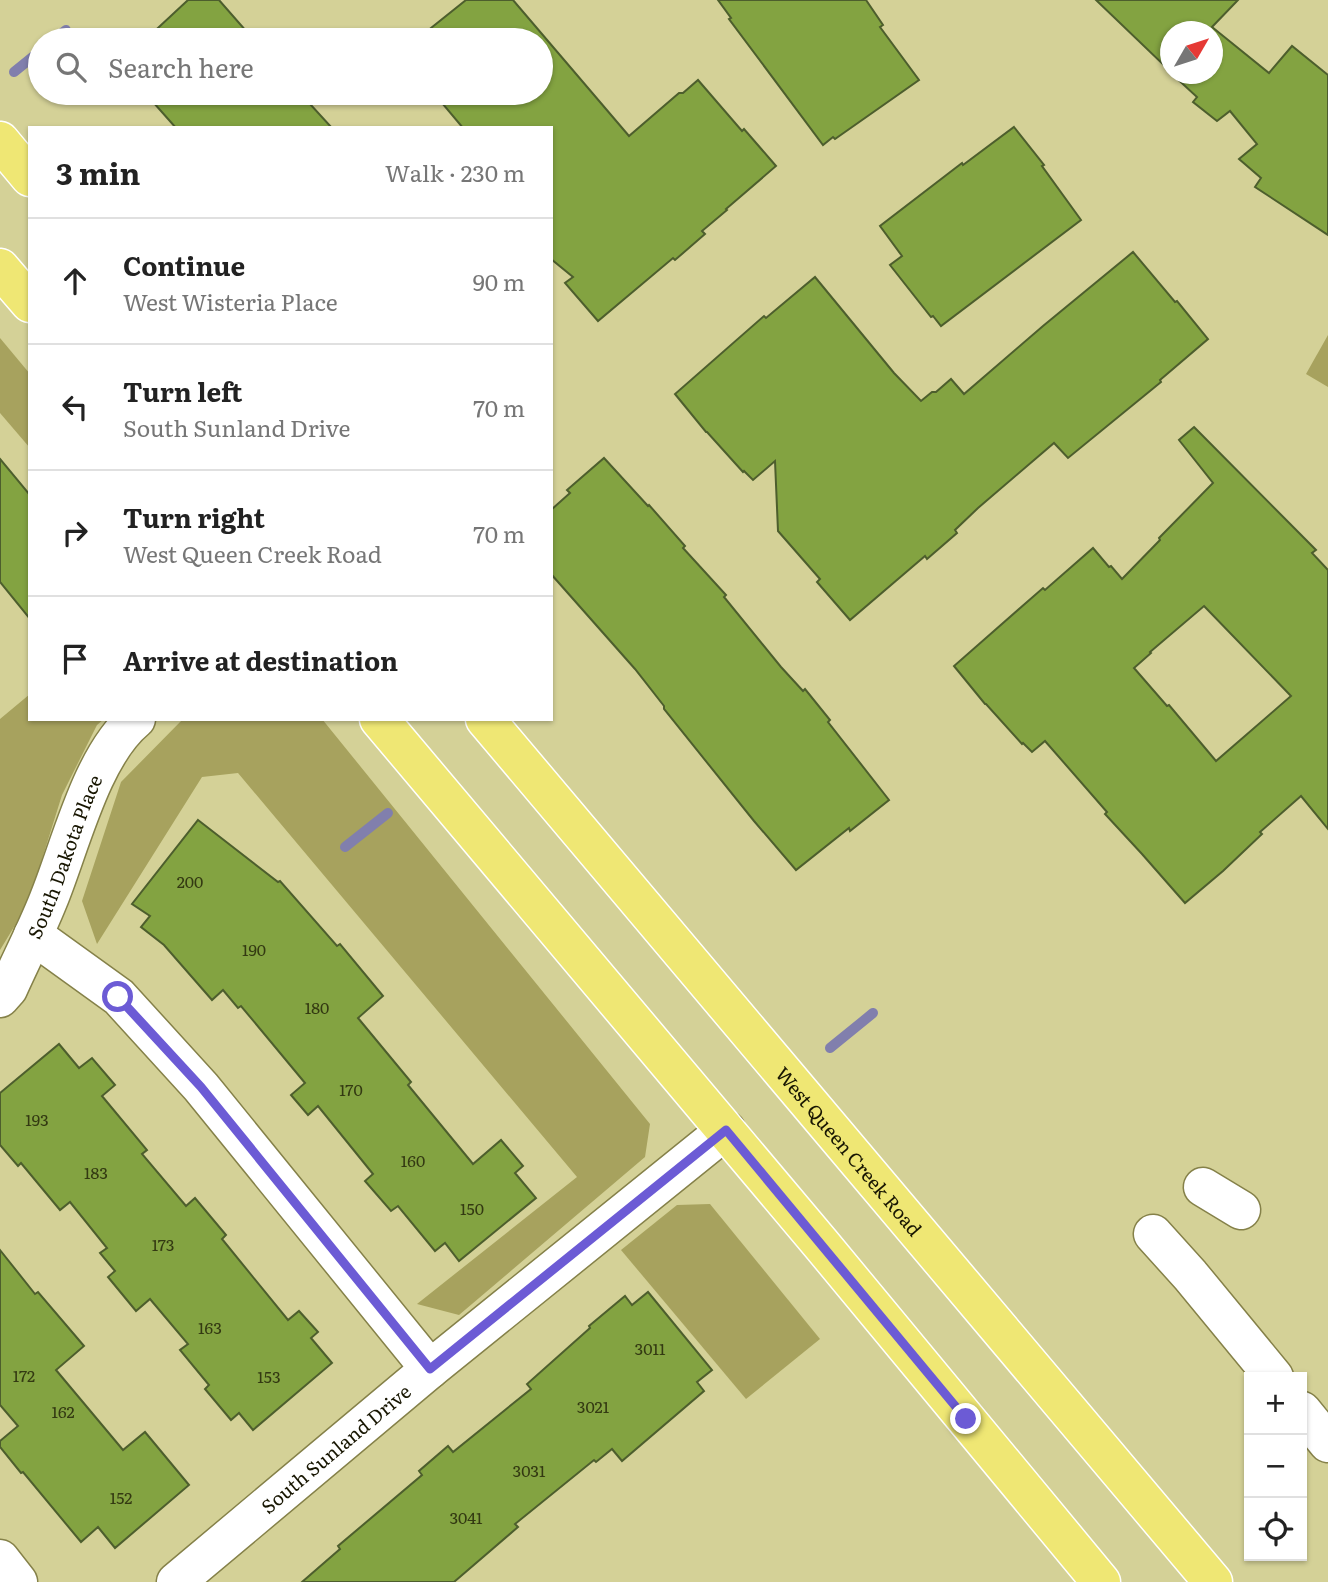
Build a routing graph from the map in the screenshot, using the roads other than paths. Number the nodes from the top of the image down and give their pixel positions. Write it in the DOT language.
graph roads {
  1 [pos="0,141"];
  2 [pos="28,175"];
  3 [pos="0,268"];
  4 [pos="28,301"];
  5 [pos="134,721"];
  6 [pos="381,721"];
  7 [pos="487,721"];
  8 [pos="33,935"];
  9 [pos="0,998"];
  10 [pos="726,1130"];
  11 [pos="1203,1187"];
  12 [pos="1241,1210"];
  13 [pos="1153,1234"];
  14 [pos="430,1369"];
  15 [pos="1270,1372"];
  16 [pos="1307,1417"];
  17 [pos="1328,1443"];
  18 [pos="0,1559"];
  19 [pos="18,1582"];
  20 [pos="176,1582"];
  21 [pos="1101,1582"];
  22 [pos="1213,1582"];
  1 -- 2 [label="main road"];
  3 -- 4 [label="main road"];
  5 -- 8 [label="street, South Dakota Place"];
  6 -- 10 [label="main road"];
  7 -- 22 [label="main road, West Queen Creek Road"];
  8 -- 9 [label="street, South Dakota Place"];
  8 -- 14 [label="street"];
  10 -- 14 [label="street, South Sunland Drive"];
  10 -- 21 [label="main road"];
  11 -- 12 [label="street"];
  13 -- 15 [label="street"];
  14 -- 20 [label="street, South Sunland Drive"];
  16 -- 17 [label="street"];
  18 -- 19 [label="street"];
}
